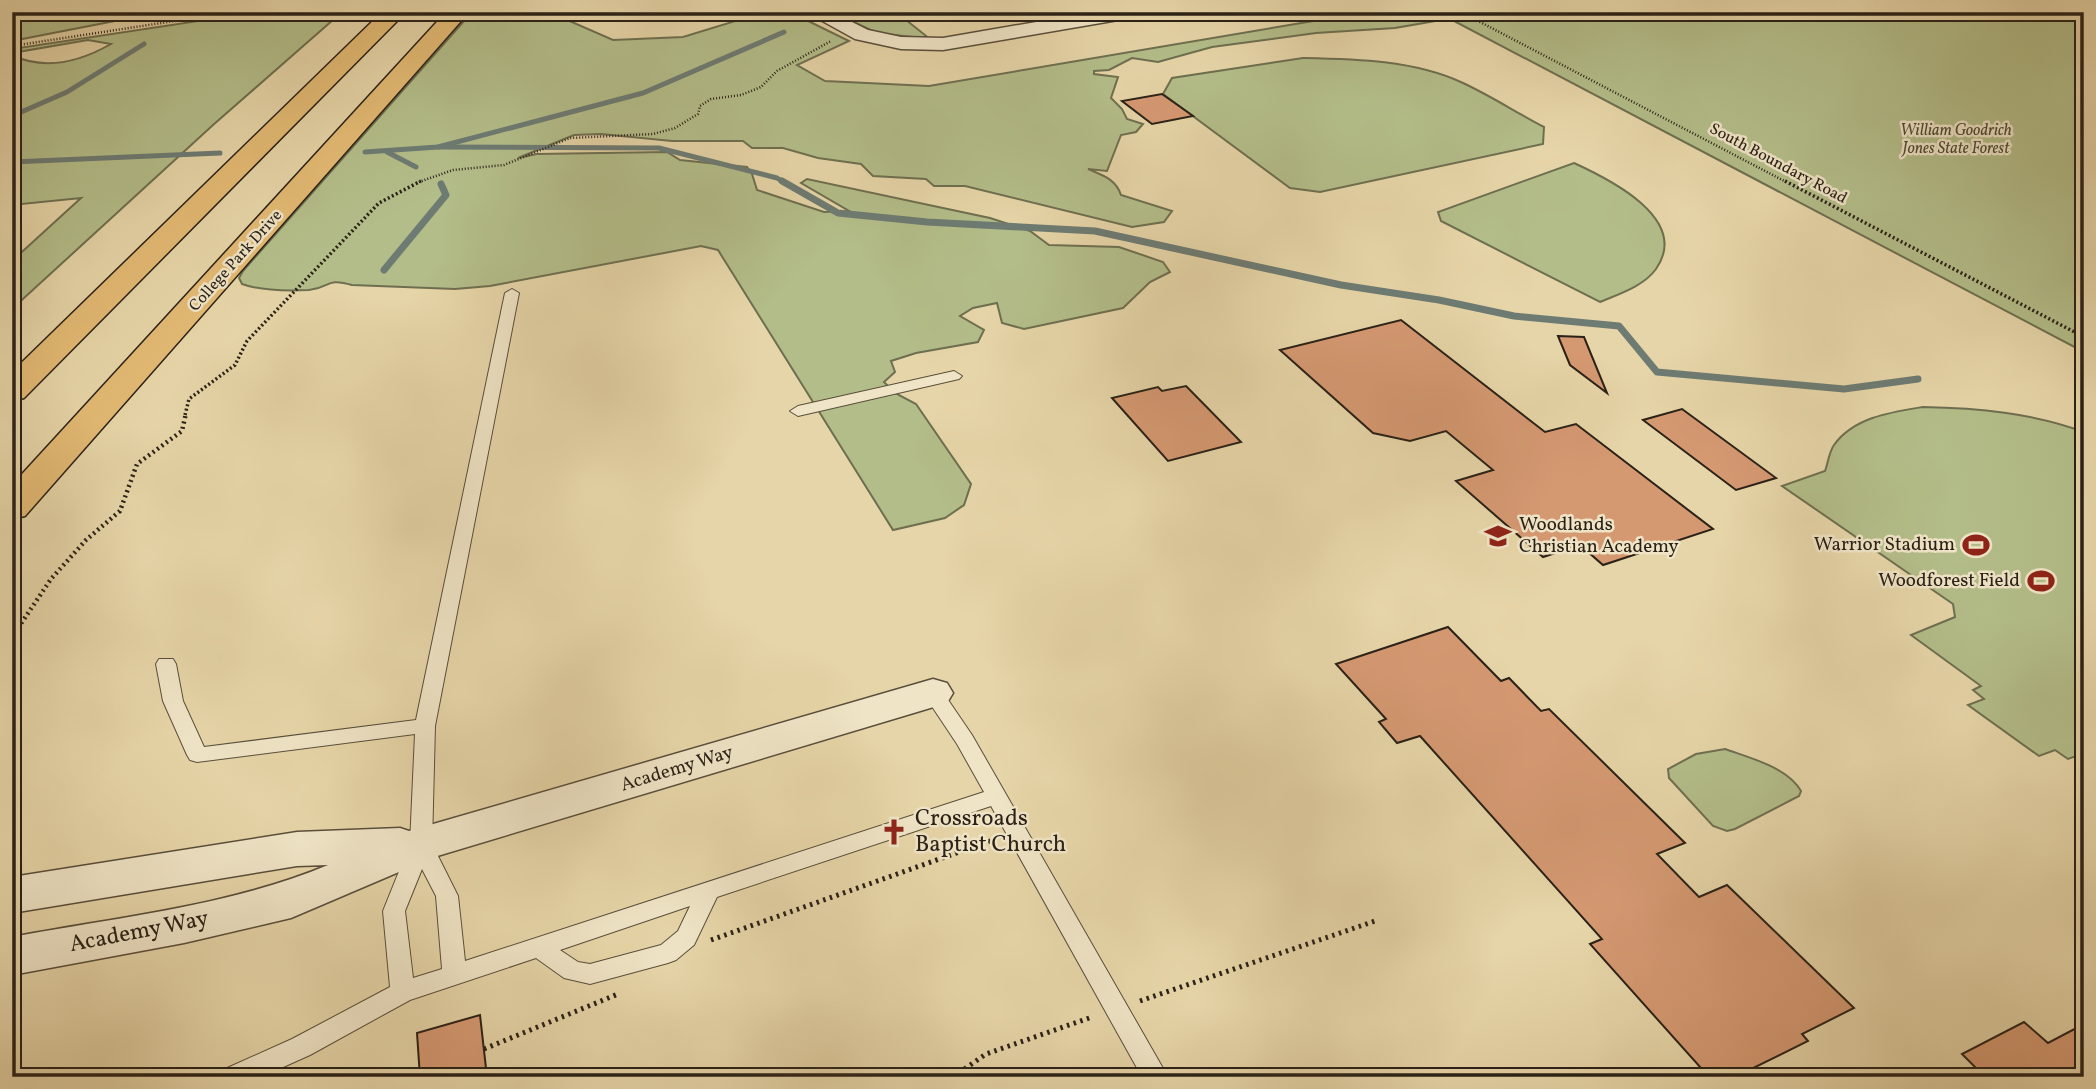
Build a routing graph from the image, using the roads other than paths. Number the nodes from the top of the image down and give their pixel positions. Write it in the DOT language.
graph roads {
  1 [pos="395,12"];
  2 [pos="458,12"];
  3 [pos="816,12"];
  4 [pos="1130,12"];
  5 [pos="512,293"];
  6 [pos="954,376"];
  7 [pos="12,391"];
  8 [pos="798,411"];
  9 [pos="12,508"];
  10 [pos="166,664"];
  11 [pos="933,693"];
  12 [pos="425,726"];
  13 [pos="997,796"];
  14 [pos="421,844"];
  15 [pos="708,892"];
  16 [pos="12,895"];
  17 [pos="540,948"];
  18 [pos="12,956"];
  19 [pos="454,976"];
  20 [pos="402,992"];
  21 [pos="234,1077"];
  22 [pos="1155,1077"];
  1 -- 7 [label="main road"];
  2 -- 9 [label="main road, College Park Drive"];
  3 -- 4 [label="street"];
  5 -- 12 [label="lane"];
  6 -- 8 [label="lane"];
  10 -- 12 [label="lane"];
  11 -- 13 [label="lane"];
  11 -- 14 [label="street, Academy Way"];
  12 -- 14 [label="lane"];
  13 -- 15 [label="lane"];
  13 -- 22 [label="lane"];
  14 -- 16 [label="street, Academy Way"];
  14 -- 18 [label="street, Academy Way"];
  14 -- 19 [label="lane"];
  14 -- 20 [label="lane"];
  15 -- 17 [label="lane"];
  15 -- 17 [label="lane"];
  17 -- 19 [label="lane"];
  19 -- 20 [label="lane"];
  20 -- 21 [label="lane"];
}
